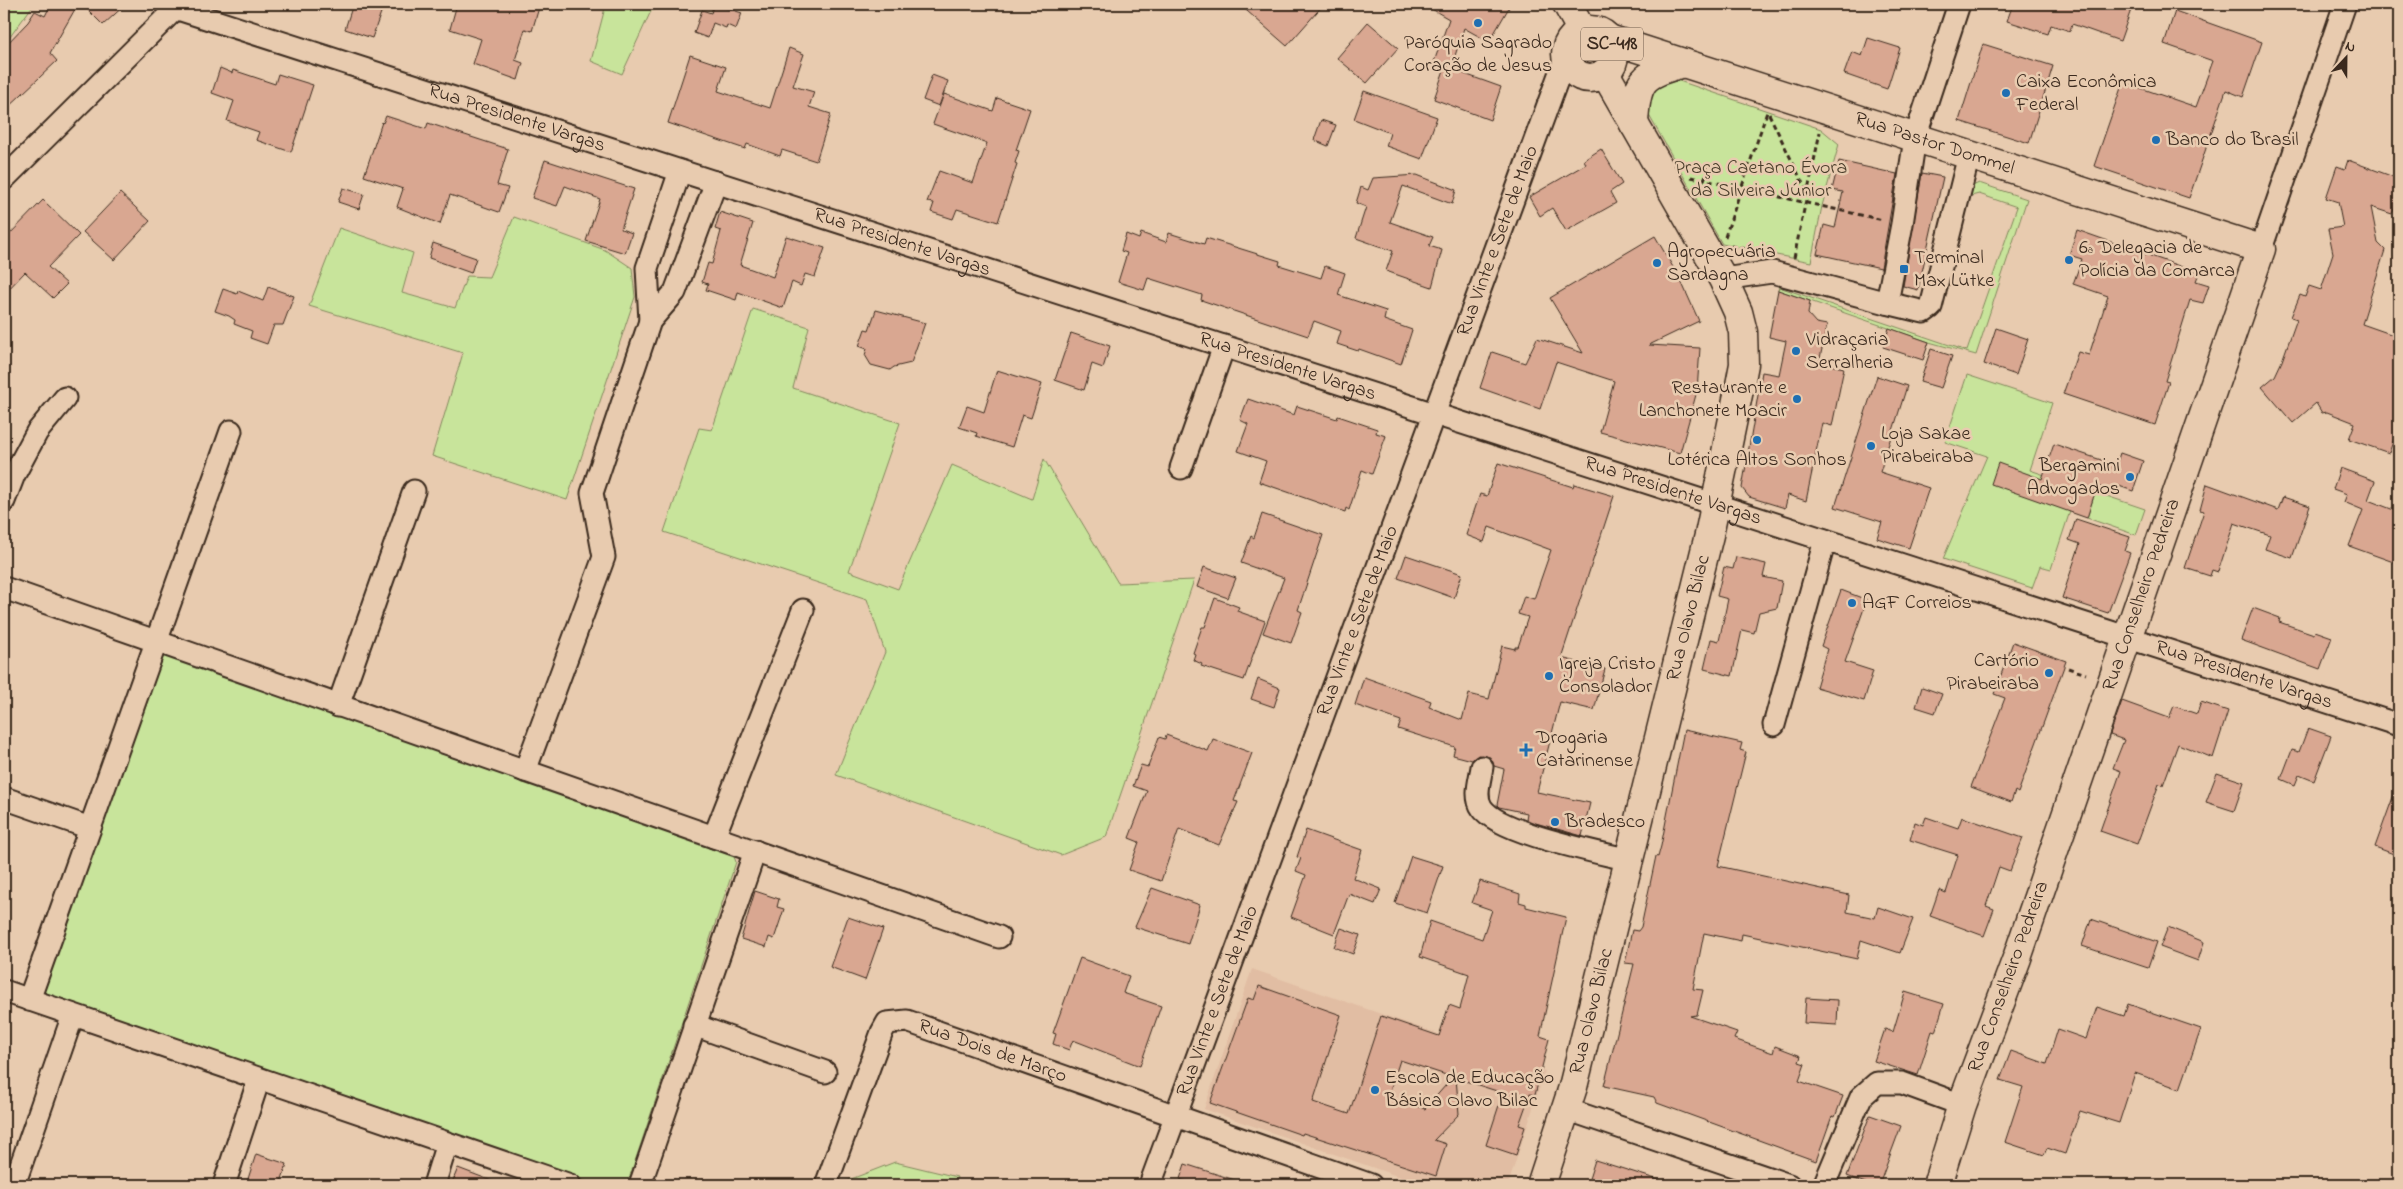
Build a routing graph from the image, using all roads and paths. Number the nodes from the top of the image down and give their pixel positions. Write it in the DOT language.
graph roads {
  1 [pos="1567,4"];
  2 [pos="1959,4"];
  3 [pos="2345,4"];
  4 [pos="178,6"];
  5 [pos="1582,31"];
  6 [pos="1609,39"];
  7 [pos="1566,56"];
  8 [pos="1684,63"];
  9 [pos="1605,74"];
  10 [pos="1758,108"];
  11 [pos="1767,111"];
  12 [pos="1776,114"];
  13 [pos="1634,124"];
  14 [pos="1821,129"];
  15 [pos="1915,138"];
  16 [pos="1969,155"];
  17 [pos="1710,164"];
  18 [pos="680,170"];
  19 [pos="1683,175"];
  20 [pos="4,179"];
  21 [pos="1704,180"];
  22 [pos="716,182"];
  23 [pos="1741,188"];
  24 [pos="1807,193"];
  25 [pos="1805,202"];
  26 [pos="1902,224"];
  27 [pos="2261,249"];
  28 [pos="1767,253"];
  29 [pos="1790,264"];
  30 [pos="1723,279"];
  31 [pos="1886,303"];
  32 [pos="650,321"];
  33 [pos="1224,346"];
  34 [pos="65,398"];
  35 [pos="1435,414"];
  36 [pos="231,431"];
  37 [pos="1181,468"];
  38 [pos="414,491"];
  39 [pos="4,500"];
  40 [pos="1715,505"];
  41 [pos="1825,540"];
  42 [pos="4,588"];
  43 [pos="803,610"];
  44 [pos="2128,638"];
  45 [pos="156,642"];
  46 [pos="2068,668"];
  47 [pos="2086,674"];
  48 [pos="338,706"];
  49 [pos="1774,725"];
  50 [pos="2399,725"];
  51 [pos="1482,767"];
  52 [pos="525,771"];
  53 [pos="4,798"];
  54 [pos="90,828"];
  55 [pos="714,837"];
  56 [pos="755,851"];
  57 [pos="1629,860"];
  58 [pos="999,937"];
  59 [pos="4,991"];
  60 [pos="29,1000"];
  61 [pos="73,1015"];
  62 [pos="694,1026"];
  63 [pos="825,1072"];
  64 [pos="259,1079"];
  65 [pos="1962,1105"];
  66 [pos="1566,1109"];
  67 [pos="1176,1116"];
  68 [pos="448,1143"];
  69 [pos="14,1185"];
  70 [pos="224,1185"];
  71 [pos="434,1185"];
  72 [pos="570,1185"];
  73 [pos="640,1185"];
  74 [pos="826,1185"];
  75 [pos="1150,1185"];
  76 [pos="1371,1185"];
  77 [pos="1541,1185"];
  78 [pos="1789,1185"];
  79 [pos="1824,1185"];
  80 [pos="1937,1185"];
  1 -- 5 [label="main road, SC-418"];
  2 -- 15 [label="street"];
  3 -- 27 [label="street, Rua Conselheiro Pedreira"];
  4 -- 18 [label="street, Rua Presidente Vargas"];
  4 -- 20 [label="street"];
  5 -- 6 [label="main road, SC-418"];
  5 -- 7 [label="main road, SC-418"];
  6 -- 8 [label="main road, Rua Pastor Dommel"];
  6 -- 9 [label="main road, SC-418"];
  7 -- 9 [label="main road, SC-418"];
  7 -- 35 [label="street, Rua Vinte e Sete de Maio"];
  8 -- 13 [label="main road"];
  8 -- 15 [label="main road, Rua Pastor Dommel"];
  9 -- 13 [label="main road, Rua Olavo Bilac / SC-418"];
  10 -- 11 [label="path"];
  11 -- 12 [label="path"];
  11 -- 23 [label="path"];
  11 -- 24 [label="path"];
  13 -- 30 [label="main road, Rua Olavo Bilac / SC-418"];
  14 -- 24 [label="path"];
  15 -- 16 [label="main road, Rua Pastor Dommel"];
  15 -- 26 [label="street"];
  16 -- 27 [label="main road, Rua Pastor Dommel"];
  16 -- 31 [label="street"];
  17 -- 21 [label="path"];
  18 -- 22 [label="street, Rua Presidente Vargas"];
  18 -- 32 [label="street"];
  19 -- 21 [label="path"];
  21 -- 23 [label="path"];
  22 -- 32 [label="street"];
  22 -- 33 [label="street, Rua Presidente Vargas"];
  23 -- 25 [label="path"];
  23 -- 28 [label="path"];
  24 -- 25 [label="path"];
  25 -- 26 [label="path"];
  25 -- 29 [label="path"];
  26 -- 31 [label="street"];
  27 -- 44 [label="main road, Rua Conselheiro Pedreira"];
  29 -- 30 [label="street"];
  29 -- 31 [label="street"];
  30 -- 40 [label="main road, Rua Olavo Bilac / SC-418"];
  32 -- 52 [label="street"];
  33 -- 35 [label="street, Rua Presidente Vargas"];
  33 -- 37 [label="street"];
  34 -- 39 [label="street"];
  35 -- 40 [label="street, Rua Presidente Vargas"];
  35 -- 67 [label="street, Rua Vinte e Sete de Maio"];
  36 -- 45 [label="street"];
  38 -- 48 [label="street"];
  40 -- 41 [label="street, Rua Presidente Vargas"];
  40 -- 57 [label="main road, Rua Olavo Bilac / SC-418"];
  41 -- 44 [label="street, Rua Presidente Vargas"];
  41 -- 49 [label="street"];
  42 -- 45 [label="street"];
  43 -- 55 [label="street"];
  44 -- 50 [label="street, Rua Presidente Vargas"];
  44 -- 65 [label="main road, Rua Conselheiro Pedreira"];
  45 -- 48 [label="street"];
  45 -- 54 [label="street"];
  46 -- 47 [label="path"];
  48 -- 52 [label="street"];
  51 -- 57 [label="street"];
  52 -- 55 [label="street"];
  53 -- 54 [label="street"];
  54 -- 60 [label="street"];
  55 -- 56 [label="street"];
  56 -- 58 [label="street"];
  56 -- 62 [label="street"];
  57 -- 66 [label="main road, Rua Olavo Bilac / SC-418"];
  59 -- 60 [label="street"];
  60 -- 61 [label="street"];
  61 -- 64 [label="street"];
  61 -- 69 [label="street"];
  62 -- 63 [label="street"];
  62 -- 73 [label="street"];
  64 -- 68 [label="street"];
  64 -- 70 [label="street"];
  65 -- 79 [label="street"];
  65 -- 80 [label="main road, Rua Conselheiro Pedreira"];
  66 -- 77 [label="main road, Rua Olavo Bilac / SC-418"];
  66 -- 78 [label="street"];
  67 -- 74 [label="street, Rua Dois de Março"];
  67 -- 75 [label="street, Rua Vinte e Sete de Maio"];
  67 -- 76 [label="street"];
  68 -- 71 [label="street"];
  68 -- 72 [label="street"];
}
